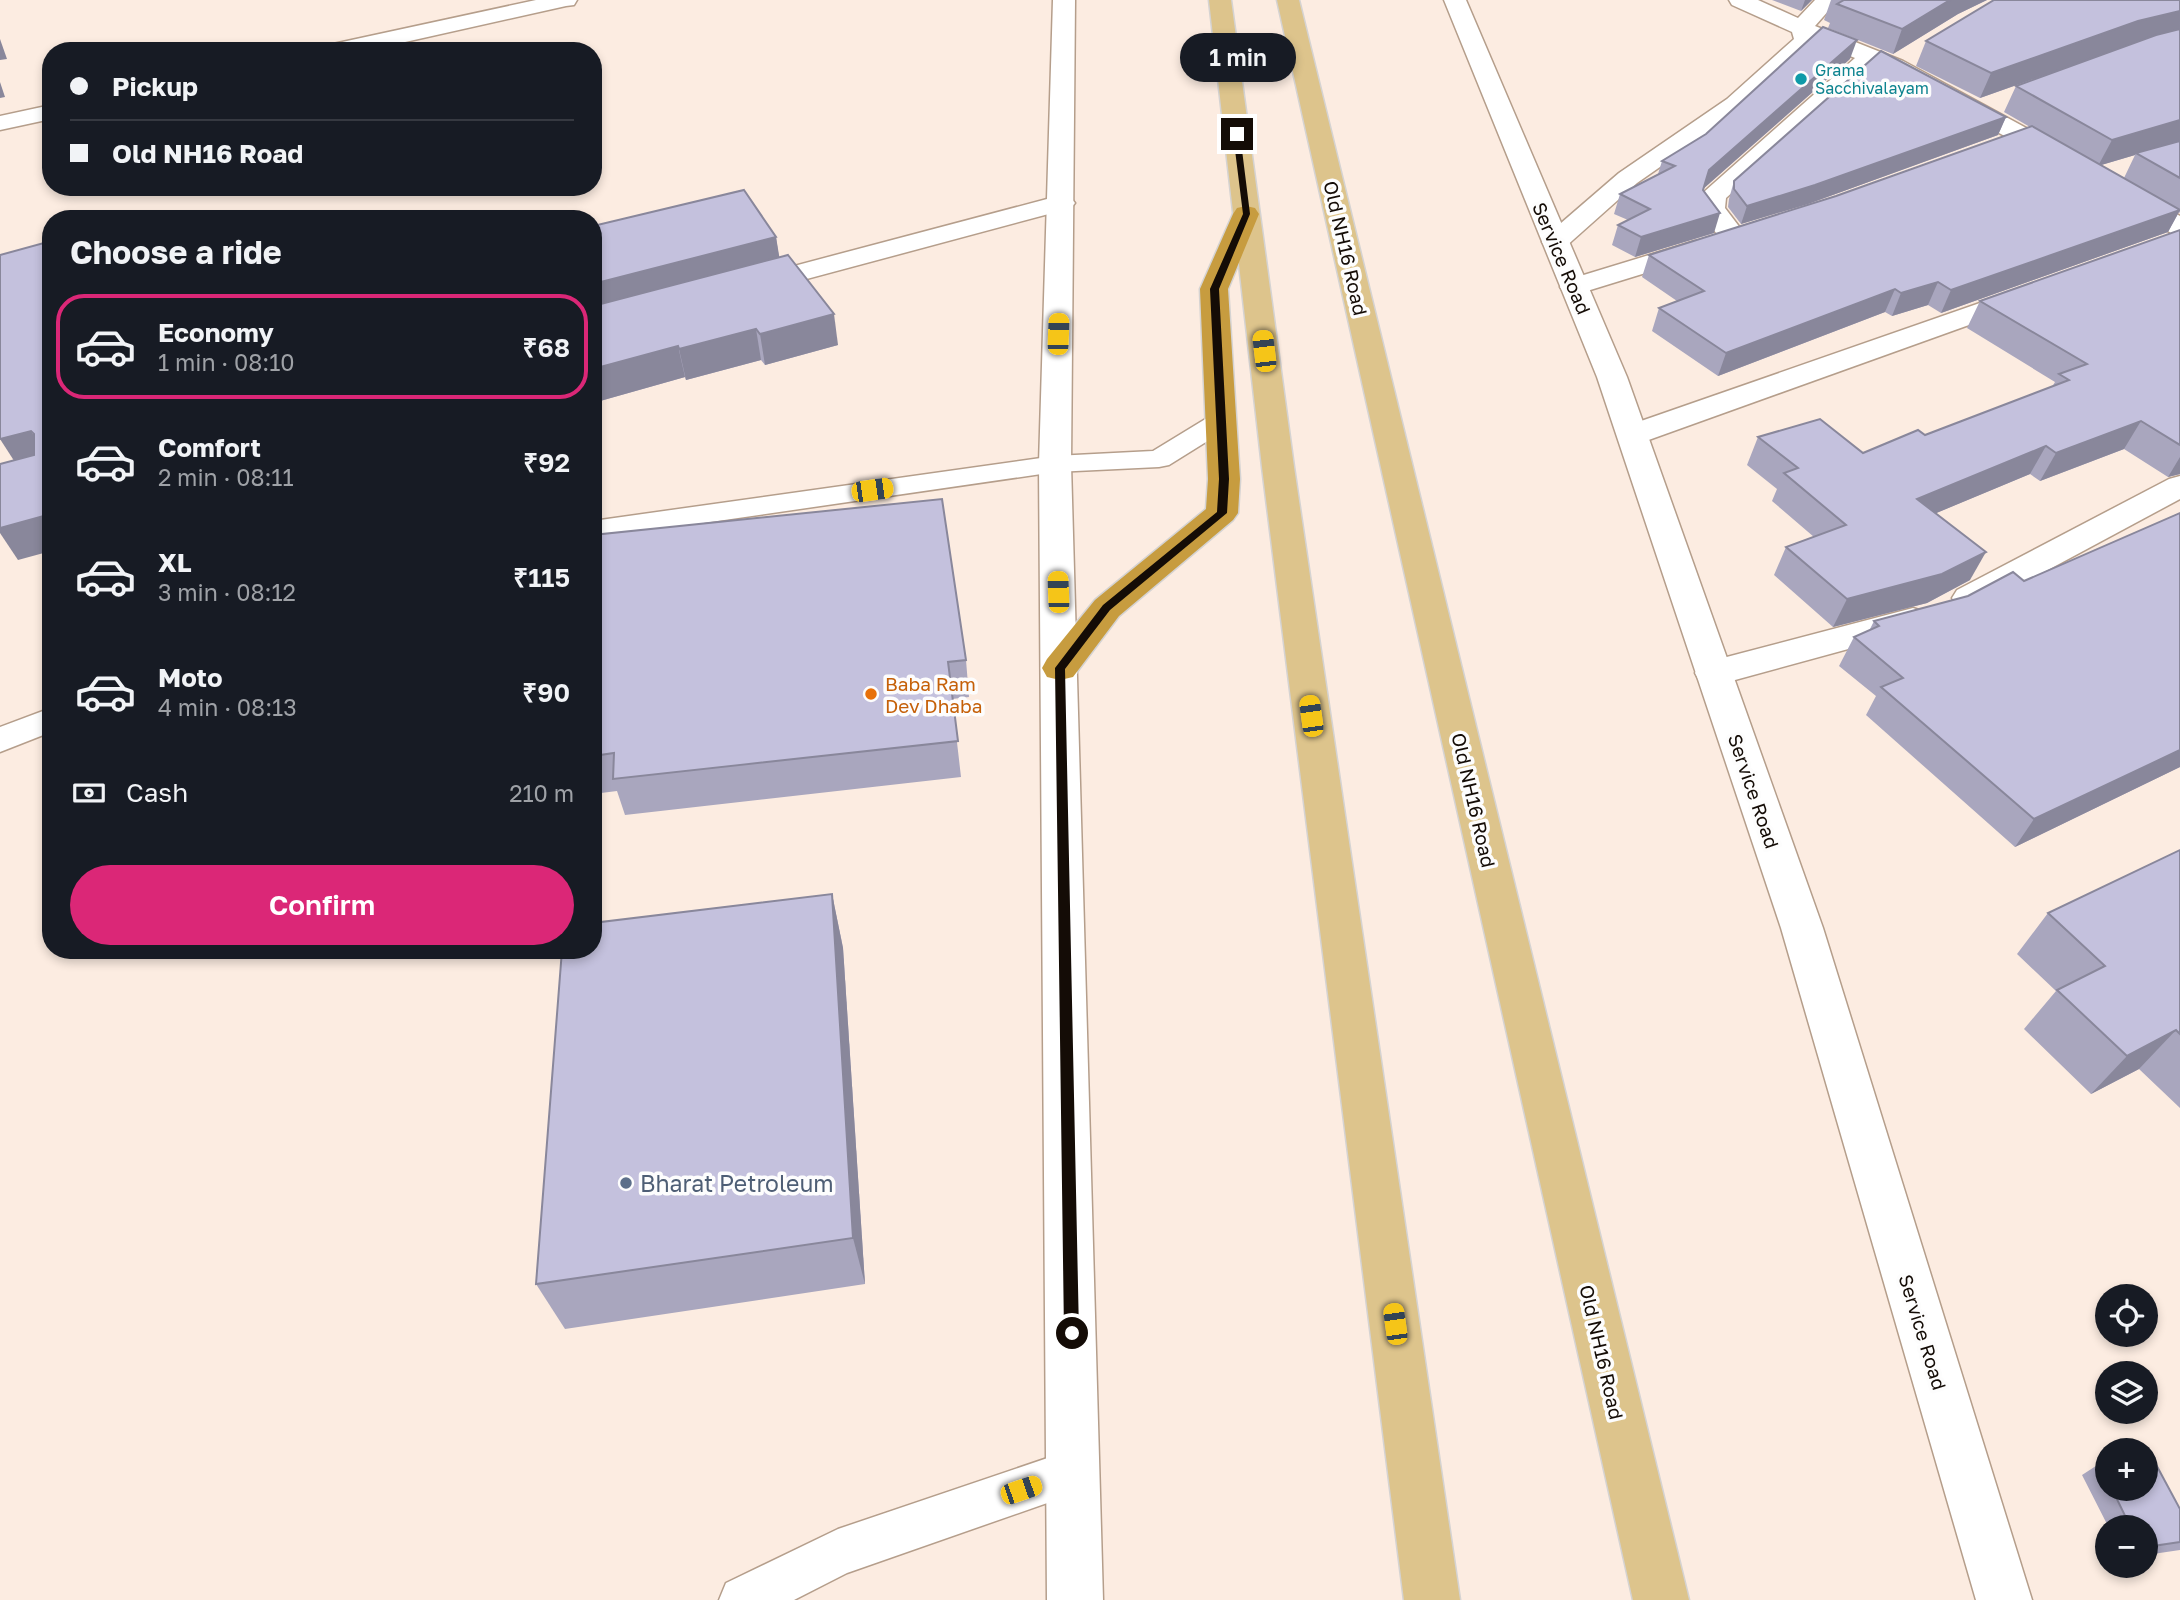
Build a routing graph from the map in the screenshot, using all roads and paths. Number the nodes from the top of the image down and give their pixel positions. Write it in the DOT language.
graph roads {
  1 [pos="566,0"];
  2 [pos="1064,0"];
  3 [pos="1220,0"];
  4 [pos="1288,0"];
  5 [pos="1455,0"];
  6 [pos="1740,0"];
  7 [pos="1827,0"];
  8 [pos="1801,28"];
  9 [pos="374,42"];
  10 [pos="1919,51"];
  11 [pos="1871,56"];
  12 [pos="1895,66"];
  13 [pos="2005,101"];
  14 [pos="1979,110"];
  15 [pos="42,114"];
  16 [pos="0,123"];
  17 [pos="2024,136"];
  18 [pos="1998,145"];
  19 [pos="2084,170"];
  20 [pos="2108,184"];
  21 [pos="1062,203"];
  22 [pos="1246,214"];
  23 [pos="2176,237"];
  24 [pos="1555,242"];
  25 [pos="2049,286"];
  26 [pos="1574,287"];
  27 [pos="727,293"];
  28 [pos="1221,421"];
  29 [pos="1632,435"];
  30 [pos="1055,464"];
  31 [pos="2180,486"];
  32 [pos="602,529"];
  33 [pos="1060,668"];
  34 [pos="1713,673"];
  35 [pos="42,723"];
  36 [pos="0,740"];
  37 [pos="1074,1472"];
  38 [pos="743,1600"];
  39 [pos="1075,1600"];
  40 [pos="1432,1600"];
  41 [pos="1661,1600"];
  42 [pos="2004,1600"];
  1 -- 9 [label="street"];
  2 -- 21 [label="street"];
  3 -- 22 [label="main road"];
  4 -- 41 [label="main road, Old NH16 Road"];
  5 -- 24 [label="street, Service Road"];
  6 -- 8 [label="street"];
  7 -- 8 [label="street"];
  8 -- 11 [label="street"];
  8 -- 24 [label="street"];
  10 -- 12 [label="street"];
  11 -- 12 [label="street"];
  11 -- 26 [label="street"];
  12 -- 14 [label="street"];
  13 -- 14 [label="street"];
  14 -- 17 [label="street"];
  15 -- 16 [label="street"];
  17 -- 18 [label="street"];
  17 -- 19 [label="street"];
  20 -- 23 [label="street"];
  21 -- 27 [label="street"];
  21 -- 30 [label="street"];
  22 -- 28 [label="highway"];
  22 -- 40 [label="main road"];
  24 -- 26 [label="street, Service Road"];
  25 -- 29 [label="street"];
  26 -- 29 [label="street, Service Road"];
  28 -- 30 [label="lane"];
  28 -- 33 [label="highway"];
  29 -- 34 [label="street, Service Road"];
  30 -- 32 [label="lane"];
  30 -- 33 [label="street"];
  31 -- 34 [label="street"];
  33 -- 37 [label="street"];
  34 -- 42 [label="street, Service Road"];
  35 -- 36 [label="lane"];
  37 -- 38 [label="lane"];
  37 -- 39 [label="street"];
}
